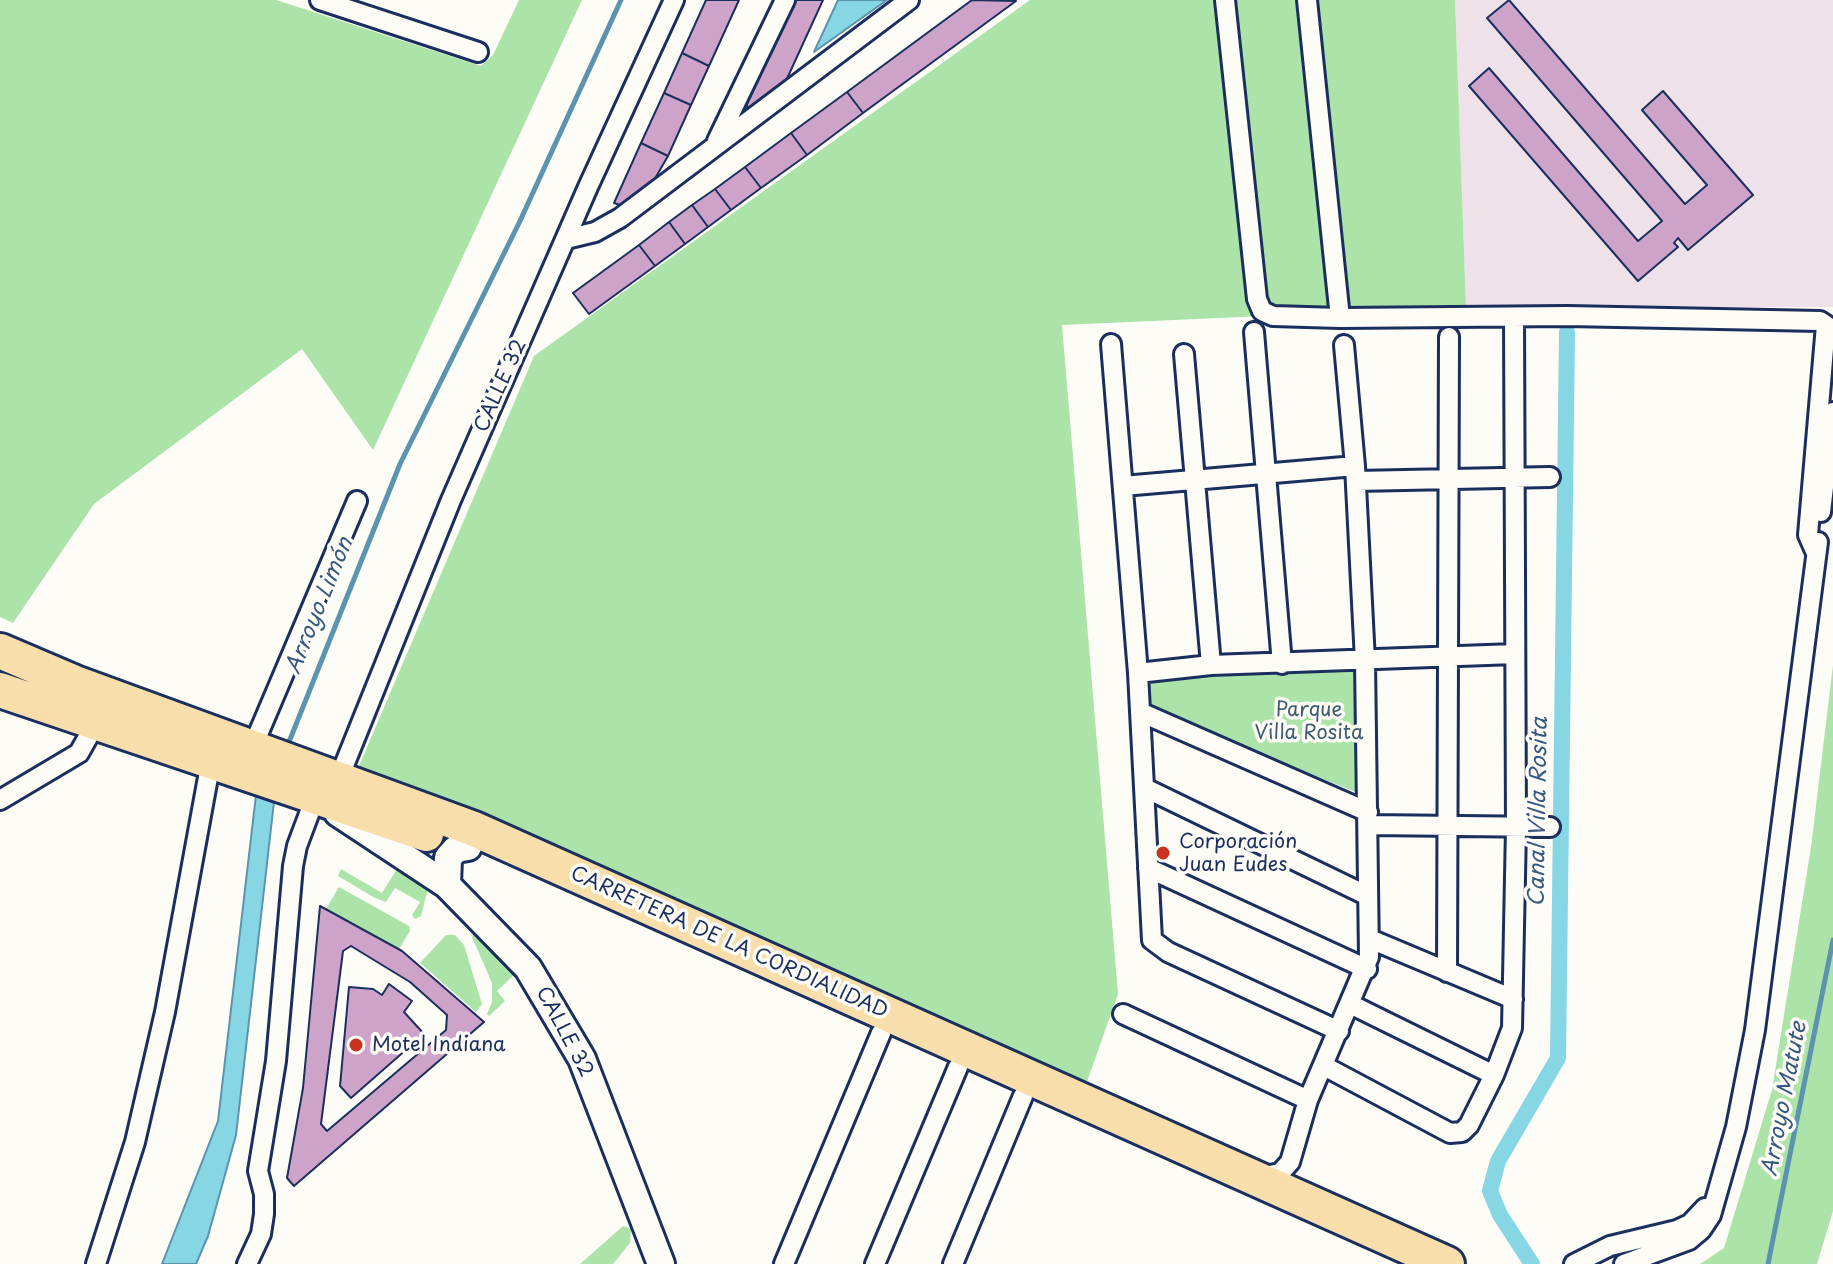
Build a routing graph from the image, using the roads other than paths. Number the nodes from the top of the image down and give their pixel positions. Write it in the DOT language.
graph roads {
  1 [pos="320,0"];
  2 [pos="674,0"];
  3 [pos="785,0"];
  4 [pos="909,0"];
  5 [pos="1225,0"];
  6 [pos="1307,0"];
  7 [pos="478,52"];
  8 [pos="715,145"];
  9 [pos="566,239"];
  10 [pos="1514,317"];
  11 [pos="1340,318"];
  12 [pos="1254,332"];
  13 [pos="1449,337"];
  14 [pos="1111,344"];
  15 [pos="1344,345"];
  16 [pos="1184,354"];
  17 [pos="1833,412"];
  18 [pos="1265,473"];
  19 [pos="1356,473"];
  20 [pos="1515,477"];
  21 [pos="1550,477"];
  22 [pos="1449,479"];
  23 [pos="1195,480"];
  24 [pos="1123,486"];
  25 [pos="357,501"];
  26 [pos="1816,553"];
  27 [pos="0,651"];
  28 [pos="1515,654"];
  29 [pos="1447,658"];
  30 [pos="1365,661"];
  31 [pos="1282,664"];
  32 [pos="1211,665"];
  33 [pos="1138,673"];
  34 [pos="0,690"];
  35 [pos="1140,712"];
  36 [pos="97,721"];
  37 [pos="235,760"];
  38 [pos="315,783"];
  39 [pos="1145,788"];
  40 [pos="0,800"];
  41 [pos="1368,818"];
  42 [pos="1445,826"];
  43 [pos="1516,827"];
  44 [pos="1550,827"];
  45 [pos="468,847"];
  46 [pos="1148,868"];
  47 [pos="447,885"];
  48 [pos="1368,896"];
  49 [pos="1370,939"];
  50 [pos="1367,969"];
  51 [pos="1447,972"];
  52 [pos="1513,999"];
  53 [pos="1352,1005"];
  54 [pos="1123,1014"];
  55 [pos="1339,1031"];
  56 [pos="881,1033"];
  57 [pos="1324,1066"];
  58 [pos="958,1067"];
  59 [pos="1494,1075"];
  60 [pos="1023,1096"];
  61 [pos="1308,1100"];
  62 [pos="1295,1149"];
  63 [pos="1252,1177"];
  64 [pos="1718,1185"];
  65 [pos="1321,1207"];
  66 [pos="96,1264"];
  67 [pos="247,1264"];
  68 [pos="661,1264"];
  69 [pos="784,1264"];
  70 [pos="875,1264"];
  71 [pos="953,1264"];
  72 [pos="1395,1264"];
  73 [pos="1447,1264"];
  74 [pos="1574,1264"];
  75 [pos="1624,1264"];
  1 -- 7 [label="street"];
  2 -- 9 [label="street, CALLE 32"];
  3 -- 8 [label="street"];
  4 -- 8 [label="street"];
  5 -- 11 [label="street"];
  6 -- 11 [label="street"];
  8 -- 9 [label="street"];
  9 -- 38 [label="street, CALLE 32"];
  10 -- 11 [label="street"];
  10 -- 20 [label="street"];
  10 -- 26 [label="street"];
  12 -- 18 [label="street"];
  13 -- 22 [label="street"];
  14 -- 24 [label="street"];
  15 -- 19 [label="street"];
  16 -- 23 [label="street"];
  17 -- 26 [label="street"];
  18 -- 19 [label="street"];
  18 -- 23 [label="street"];
  18 -- 31 [label="street"];
  19 -- 22 [label="street"];
  19 -- 30 [label="street"];
  20 -- 21 [label="street"];
  20 -- 22 [label="street"];
  20 -- 28 [label="street"];
  22 -- 29 [label="street"];
  23 -- 24 [label="street"];
  23 -- 32 [label="street"];
  24 -- 33 [label="street"];
  25 -- 37 [label="street"];
  26 -- 64 [label="street"];
  27 -- 37 [label="highway, CARRETERA DE LA CORDIALIDAD"];
  28 -- 29 [label="street"];
  28 -- 43 [label="street"];
  29 -- 30 [label="street"];
  29 -- 42 [label="street"];
  30 -- 31 [label="street"];
  30 -- 41 [label="street"];
  31 -- 32 [label="street"];
  32 -- 33 [label="street"];
  33 -- 35 [label="street"];
  34 -- 36 [label="highway, CARRETERA DE LA CORDIALIDAD"];
  35 -- 39 [label="street"];
  35 -- 41 [label="street"];
  36 -- 37 [label="highway, CARRETERA DE LA CORDIALIDAD"];
  36 -- 40 [label="street"];
  37 -- 38 [label="highway, CARRETERA DE LA CORDIALIDAD"];
  37 -- 66 [label="street"];
  38 -- 45 [label="highway, CARRETERA DE LA CORDIALIDAD"];
  38 -- 47 [label="street, CALLE 32"];
  38 -- 63 [label="highway, CARRETERA DE LA CORDIALIDAD"];
  38 -- 67 [label="street"];
  39 -- 46 [label="street"];
  39 -- 48 [label="street"];
  41 -- 42 [label="street"];
  41 -- 48 [label="street"];
  42 -- 43 [label="street"];
  42 -- 51 [label="street"];
  43 -- 44 [label="street"];
  43 -- 52 [label="street"];
  45 -- 47 [label="street"];
  45 -- 56 [label="highway, CARRETERA DE LA CORDIALIDAD"];
  46 -- 50 [label="street"];
  46 -- 55 [label="street"];
  47 -- 68 [label="street, CALLE 32"];
  48 -- 49 [label="street"];
  49 -- 50 [label="street"];
  49 -- 51 [label="street"];
  50 -- 53 [label="street"];
  51 -- 52 [label="street"];
  52 -- 59 [label="street"];
  53 -- 55 [label="street"];
  53 -- 59 [label="street"];
  54 -- 61 [label="street"];
  55 -- 57 [label="street"];
  56 -- 58 [label="highway, CARRETERA DE LA CORDIALIDAD"];
  56 -- 69 [label="street"];
  57 -- 59 [label="street"];
  57 -- 61 [label="street"];
  58 -- 60 [label="highway, CARRETERA DE LA CORDIALIDAD"];
  58 -- 70 [label="street"];
  60 -- 71 [label="street"];
  60 -- 72 [label="highway, CARRETERA DE LA CORDIALIDAD"];
  61 -- 62 [label="street"];
  62 -- 63 [label="street"];
  62 -- 65 [label="street"];
  63 -- 65 [label="highway, CARRETERA DE LA CORDIALIDAD"];
  64 -- 74 [label="street"];
  64 -- 75 [label="street"];
  65 -- 73 [label="highway, CARRETERA DE LA CORDIALIDAD"];
}
